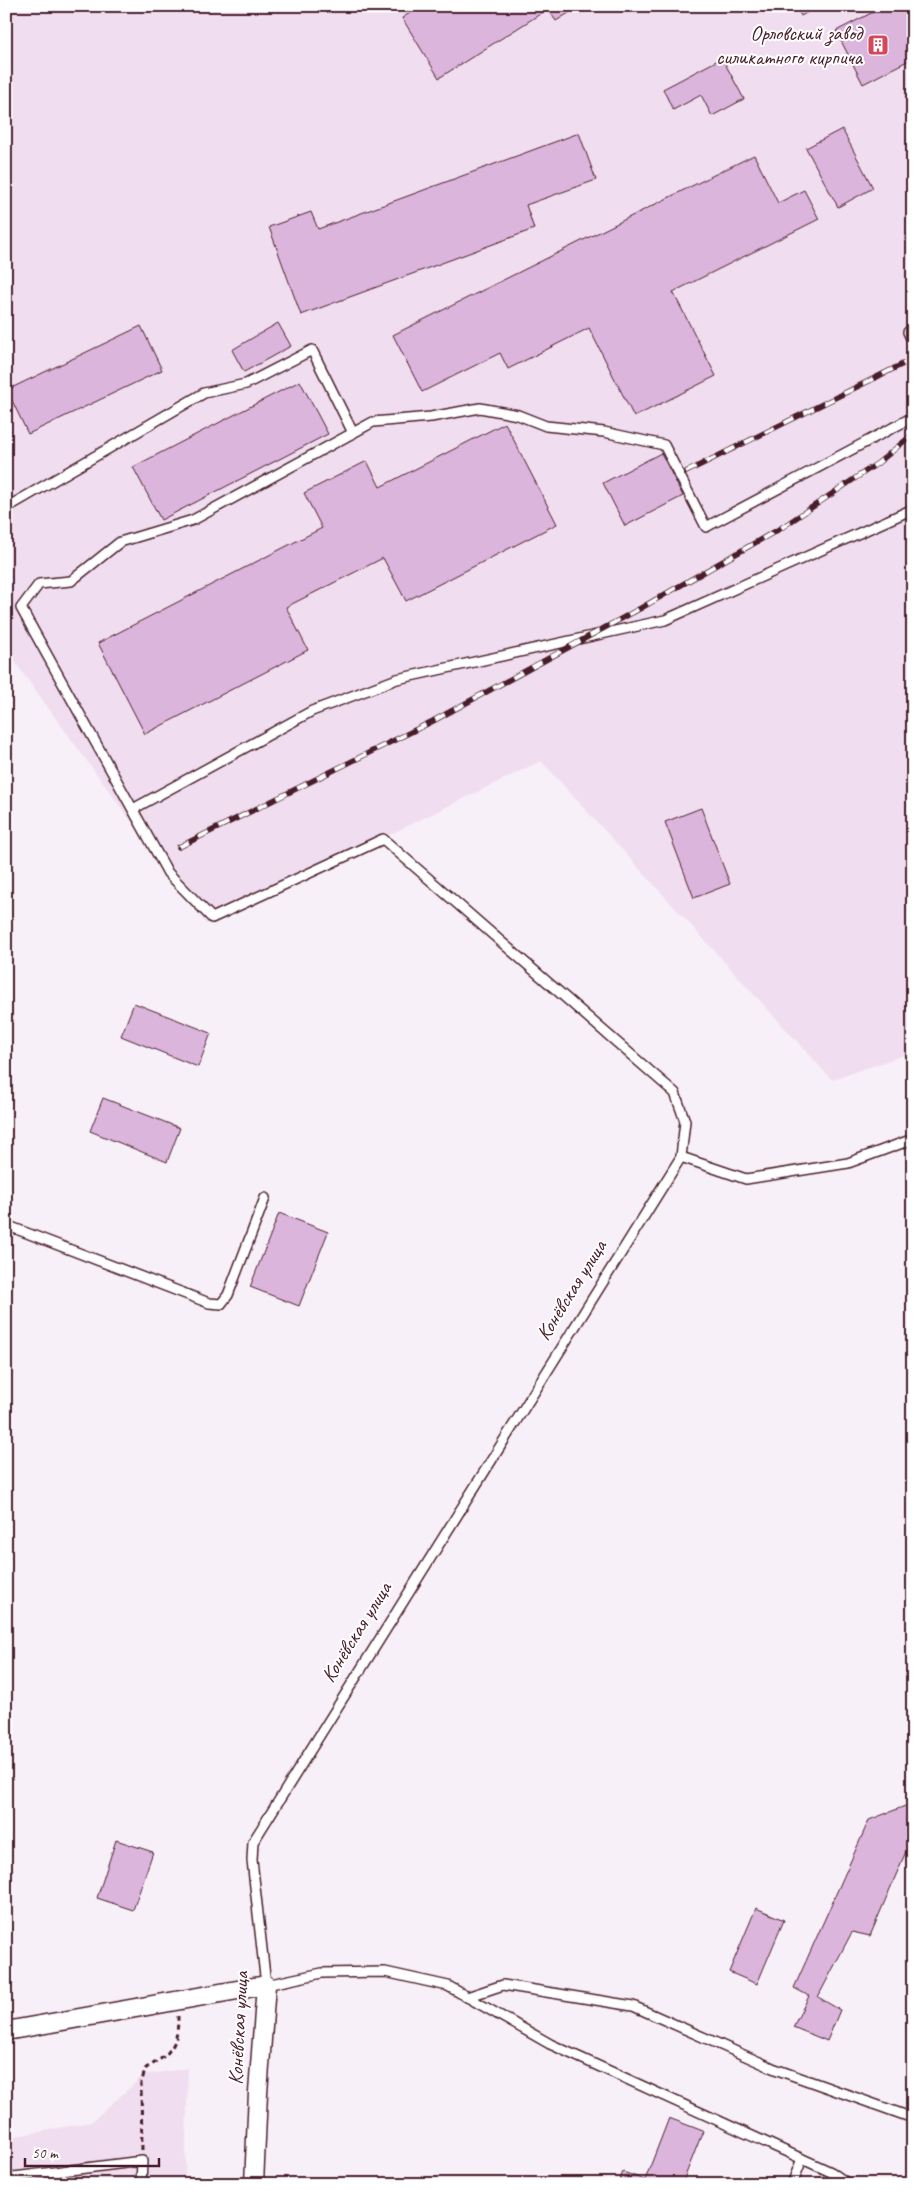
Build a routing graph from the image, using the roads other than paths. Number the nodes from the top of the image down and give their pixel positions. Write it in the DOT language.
graph roads {
  1 [pos="913,330"];
  2 [pos="913,342"];
  3 [pos="913,417"];
  4 [pos="353,433"];
  5 [pos="6,508"];
  6 [pos="913,510"];
  7 [pos="133,810"];
  8 [pos="913,1139"];
  9 [pos="681,1157"];
  10 [pos="265,1198"];
  11 [pos="6,1225"];
  12 [pos="266,1985"];
  13 [pos="467,1997"];
  14 [pos="6,2031"];
  15 [pos="913,2118"];
  16 [pos="802,2159"];
  17 [pos="6,2178"];
  18 [pos="141,2184"];
  19 [pos="254,2184"];
  20 [pos="792,2184"];
  21 [pos="848,2184"];
  1 -- 2 [label="lane"];
  3 -- 4 [label="lane"];
  4 -- 5 [label="lane"];
  4 -- 7 [label="lane"];
  6 -- 7 [label="lane"];
  7 -- 9 [label="lane"];
  8 -- 9 [label="lane"];
  9 -- 12 [label="lane, Конёвская улица"];
  10 -- 11 [label="lane"];
  12 -- 13 [label="lane"];
  12 -- 14 [label="street"];
  12 -- 19 [label="street, Конёвская улица"];
  13 -- 15 [label="lane"];
  13 -- 16 [label="lane"];
  16 -- 20 [label="lane"];
  16 -- 21 [label="lane"];
  17 -- 18 [label="lane"];
}
